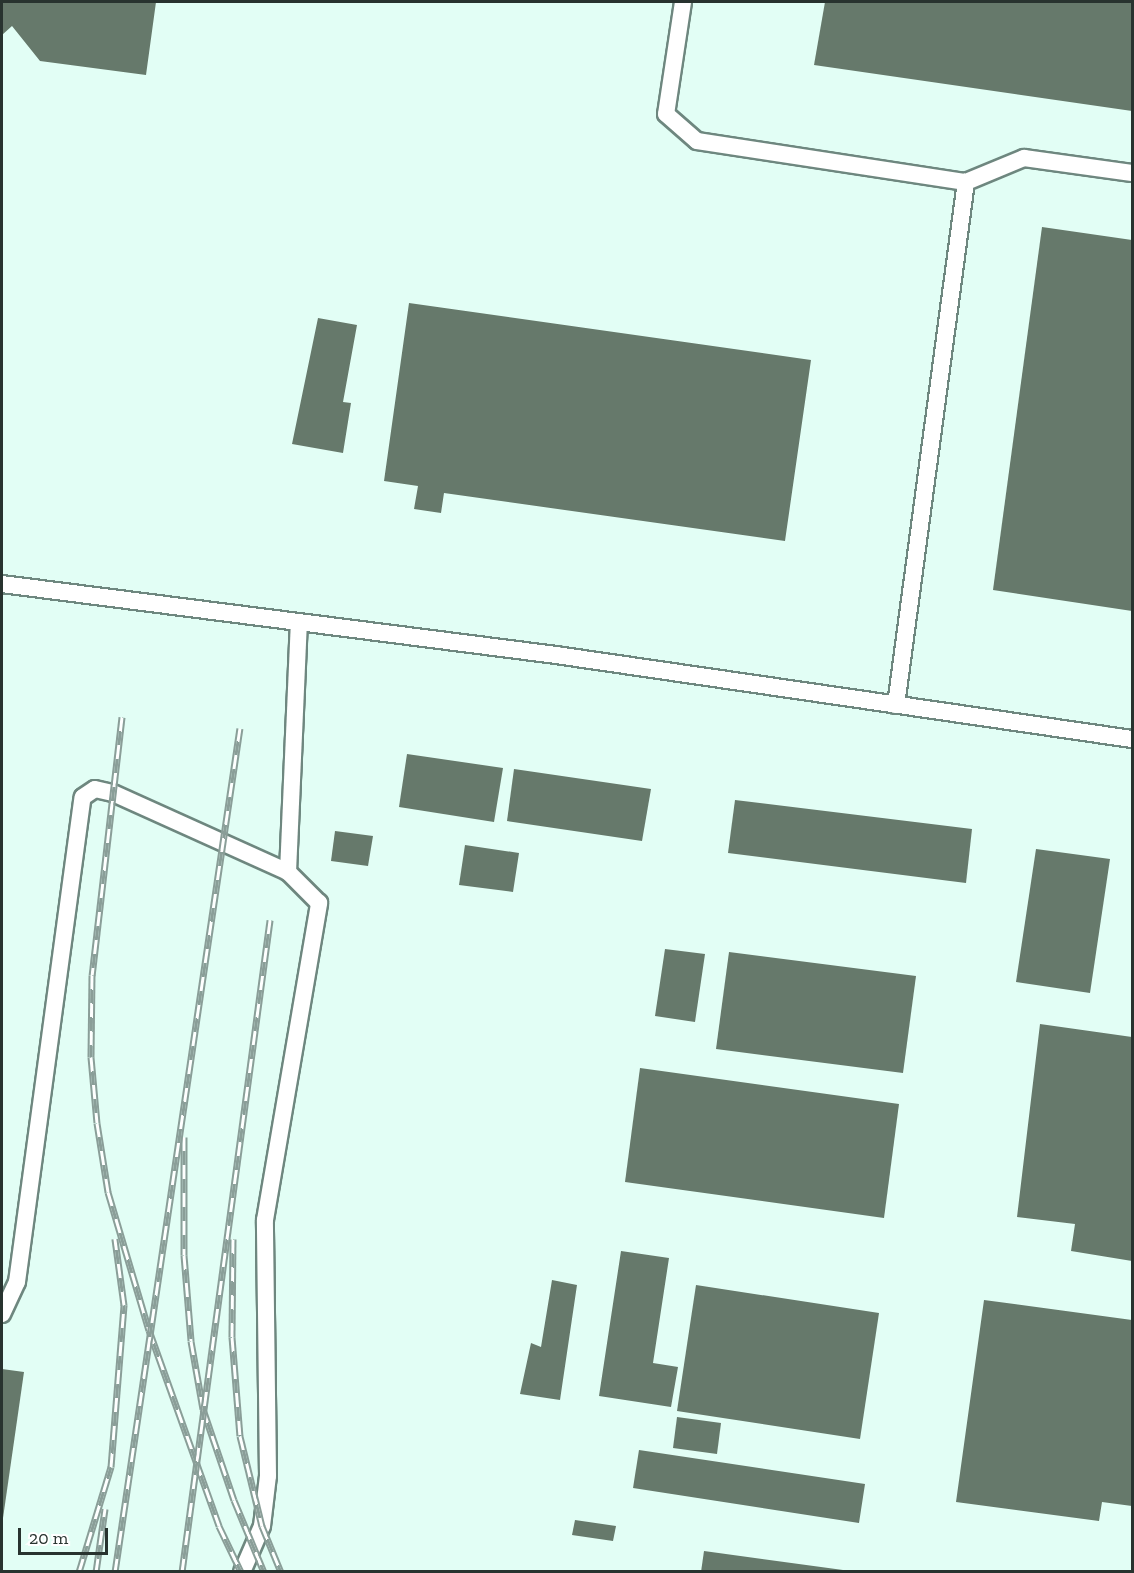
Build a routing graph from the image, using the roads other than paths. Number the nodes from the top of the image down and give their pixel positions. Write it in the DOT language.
graph roads {
  1 [pos="683,2"];
  2 [pos="1132,173"];
  3 [pos="966,182"];
  4 [pos="2,584"];
  5 [pos="299,622"];
  6 [pos="896,705"];
  7 [pos="1132,739"];
  8 [pos="288,872"];
  9 [pos="2,1314"];
  10 [pos="242,1572"];
  1 -- 3 [label="lane"];
  2 -- 3 [label="lane"];
  3 -- 6 [label="lane"];
  4 -- 5 [label="lane"];
  5 -- 6 [label="lane"];
  5 -- 8 [label="lane"];
  6 -- 7 [label="lane"];
  8 -- 9 [label="lane"];
  8 -- 10 [label="lane"];
}
